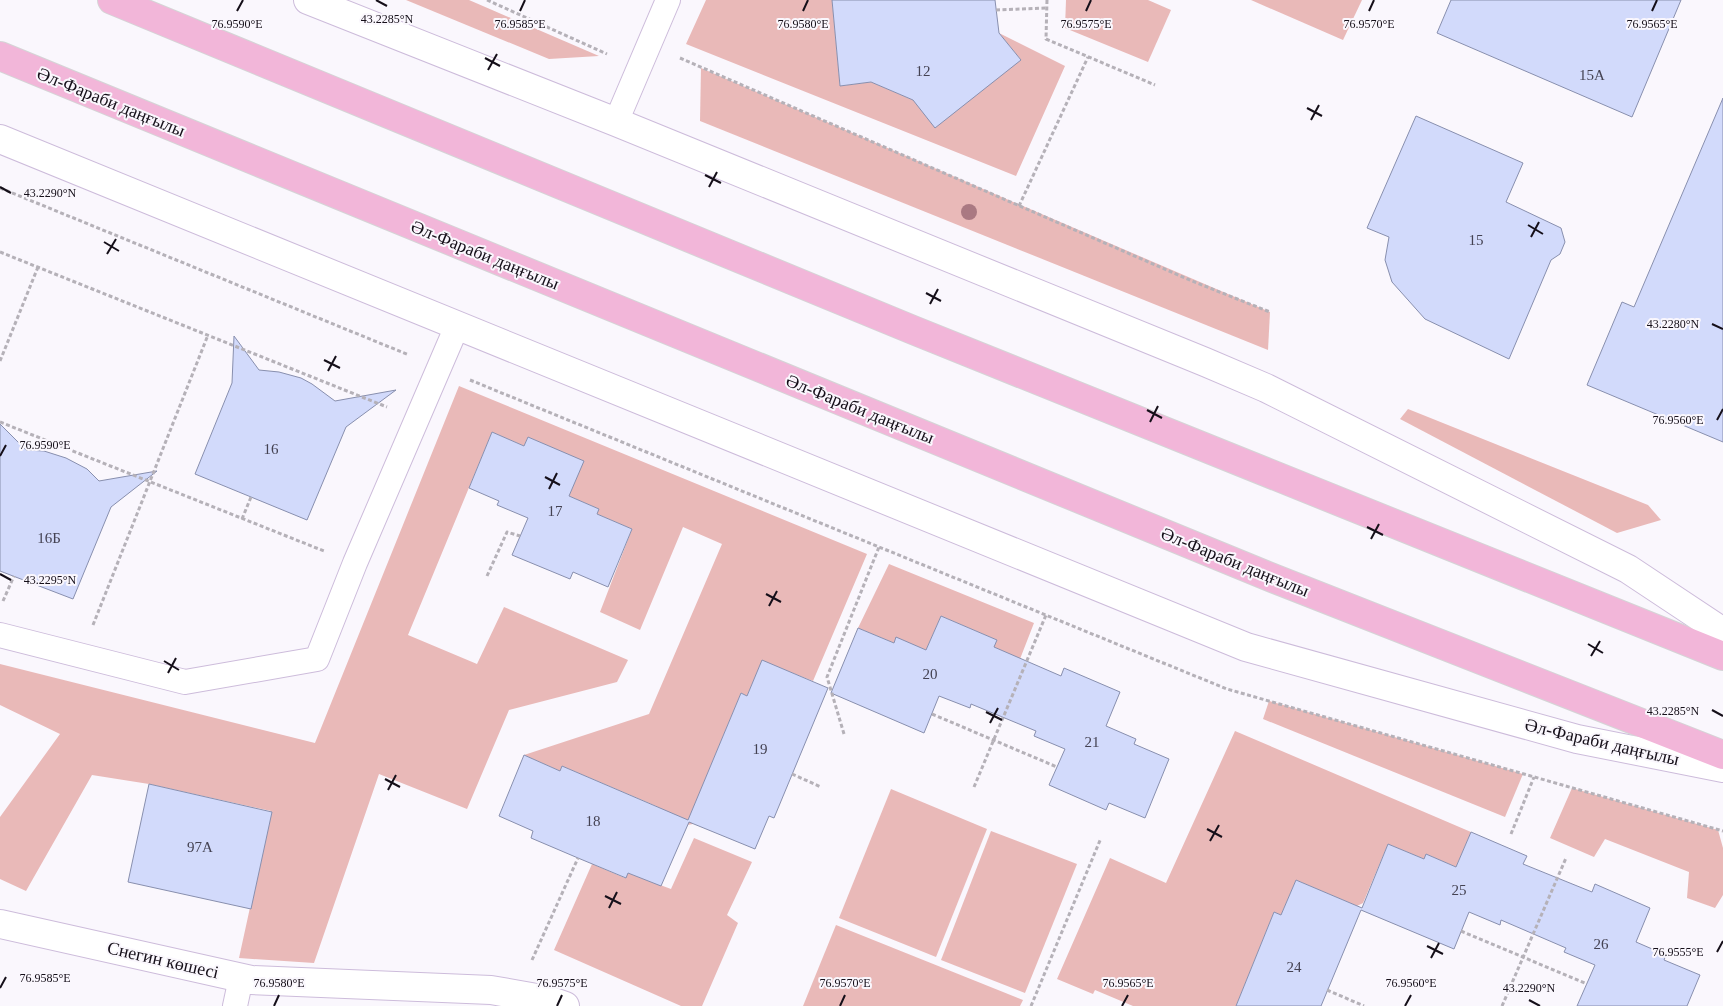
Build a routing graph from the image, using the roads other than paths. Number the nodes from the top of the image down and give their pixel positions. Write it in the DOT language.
graph roads {
  1 [pos="112,0"];
  2 [pos="308,0"];
  3 [pos="668,0"];
  4 [pos="0,56"];
  5 [pos="616,122"];
  6 [pos="0,140"];
  7 [pos="458,326"];
  8 [pos="1723,632"];
  9 [pos="0,635"];
  10 [pos="1723,656"];
  11 [pos="1723,755"];
  12 [pos="1723,768"];
  13 [pos="0,924"];
  14 [pos="241,978"];
  15 [pos="236,1006"];
  16 [pos="565,1006"];
  1 -- 10 [label="main road"];
  2 -- 5 [label="main road"];
  3 -- 5 [label="lane"];
  4 -- 11 [label="main road, Әл-Фараби даңғылы"];
  5 -- 8 [label="main road"];
  6 -- 7 [label="main road, Әл-Фараби даңғылы"];
  7 -- 9 [label="lane"];
  7 -- 12 [label="main road, Әл-Фараби даңғылы"];
  13 -- 14 [label="main road, Снегин көшесі"];
  14 -- 15 [label="lane"];
  14 -- 16 [label="main road, Снегин көшесі"];
}
